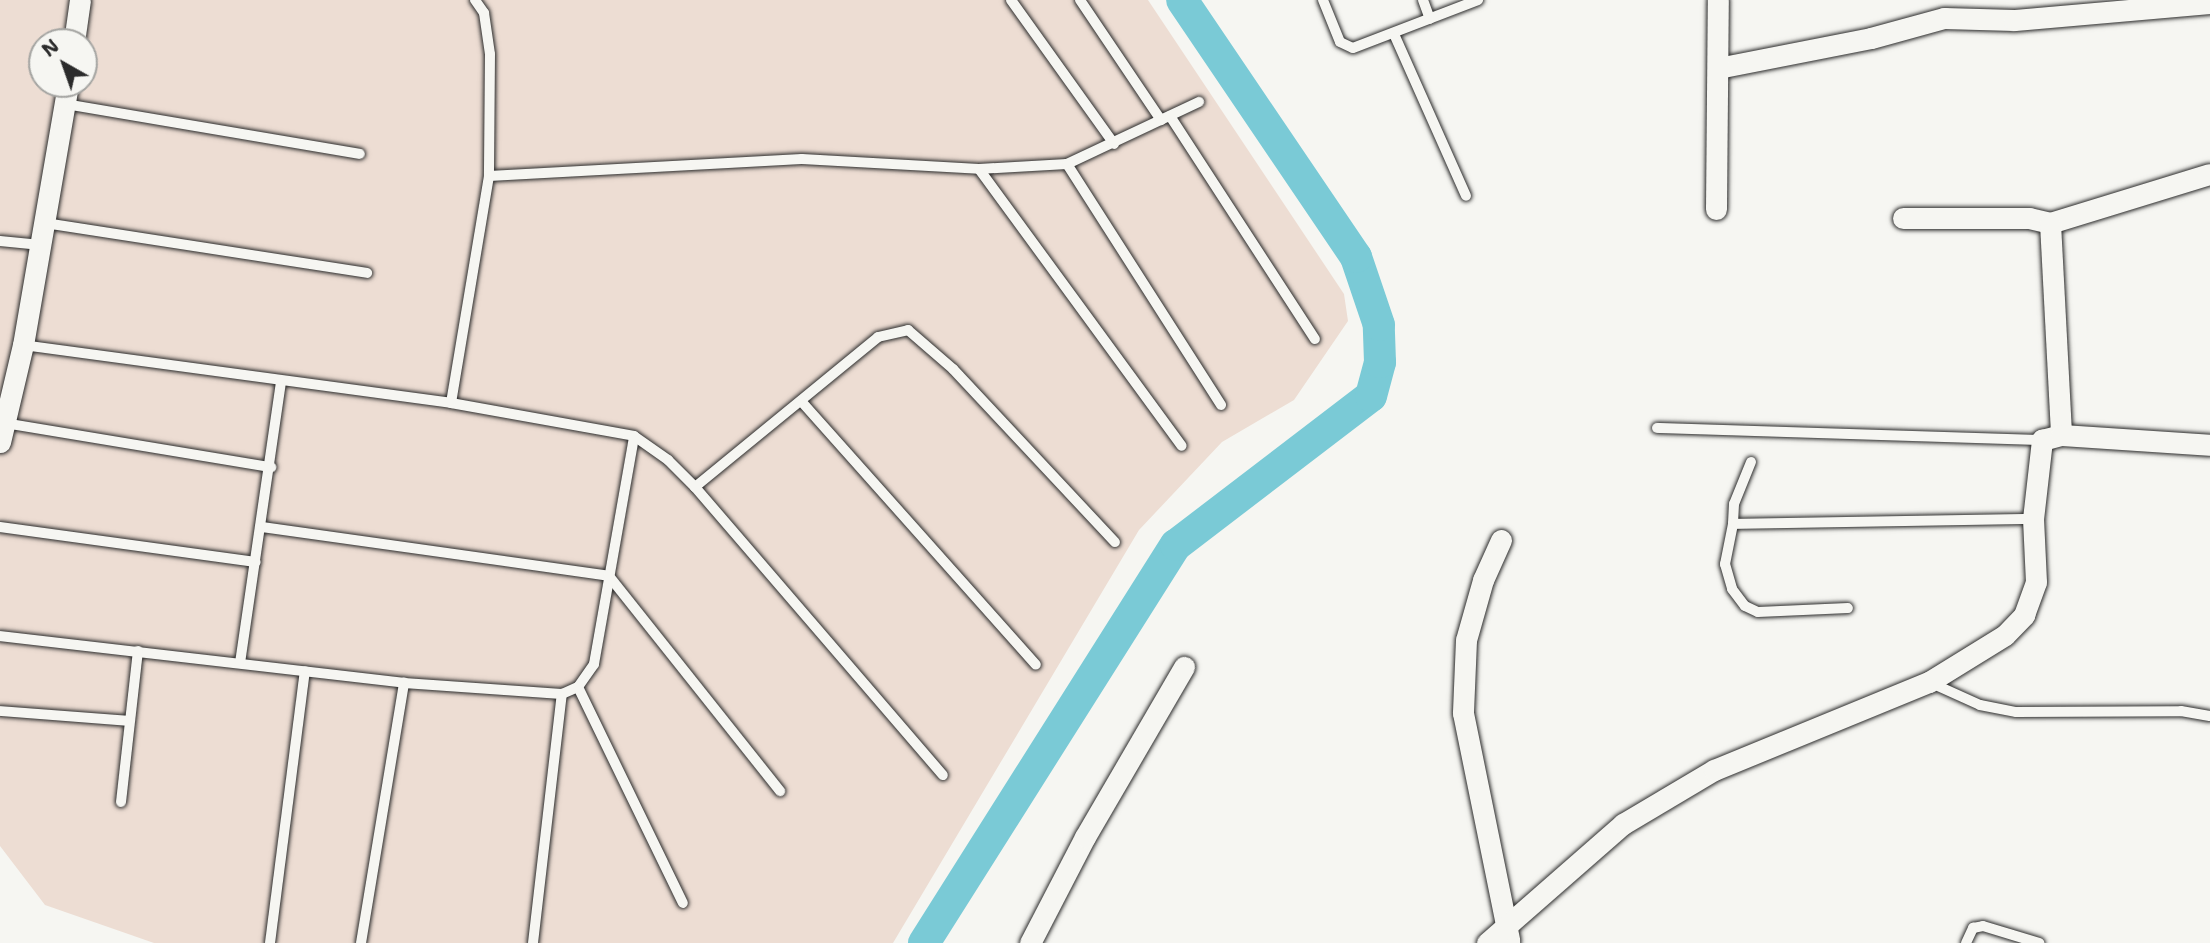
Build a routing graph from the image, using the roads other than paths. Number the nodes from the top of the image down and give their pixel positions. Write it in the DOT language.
graph roads {
  1 [pos="79,0"];
  2 [pos="475,0"];
  3 [pos="1011,0"];
  4 [pos="1080,0"];
  5 [pos="1323,0"];
  6 [pos="1423,0"];
  7 [pos="1478,0"];
  8 [pos="1718,0"];
  9 [pos="2210,3"];
  10 [pos="1430,19"];
  11 [pos="76,28"];
  12 [pos="1394,34"];
  13 [pos="1718,68"];
  14 [pos="65,98"];
  15 [pos="86,98"];
  16 [pos="1199,102"];
  17 [pos="1166,118"];
  18 [pos="1114,144"];
  19 [pos="360,154"];
  20 [pos="1067,164"];
  21 [pos="979,169"];
  22 [pos="2209,174"];
  23 [pos="489,176"];
  24 [pos="1466,196"];
  25 [pos="1716,209"];
  26 [pos="1903,218"];
  27 [pos="45,223"];
  28 [pos="2050,223"];
  29 [pos="0,241"];
  30 [pos="41,245"];
  31 [pos="367,273"];
  32 [pos="1315,339"];
  33 [pos="23,345"];
  34 [pos="281,381"];
  35 [pos="801,401"];
  36 [pos="451,403"];
  37 [pos="1221,405"];
  38 [pos="1657,428"];
  39 [pos="2,433"];
  40 [pos="634,436"];
  41 [pos="2051,438"];
  42 [pos="2210,445"];
  43 [pos="1182,446"];
  44 [pos="1751,462"];
  45 [pos="271,467"];
  46 [pos="695,487"];
  47 [pos="2033,519"];
  48 [pos="1733,524"];
  49 [pos="0,527"];
  50 [pos="262,527"];
  51 [pos="1501,540"];
  52 [pos="1115,542"];
  53 [pos="256,562"];
  54 [pos="609,576"];
  55 [pos="1849,608"];
  56 [pos="0,636"];
  57 [pos="138,651"];
  58 [pos="240,663"];
  59 [pos="1036,665"];
  60 [pos="1184,667"];
  61 [pos="304,671"];
  62 [pos="1929,682"];
  63 [pos="404,683"];
  64 [pos="578,687"];
  65 [pos="562,694"];
  66 [pos="0,711"];
  67 [pos="2210,716"];
  68 [pos="129,721"];
  69 [pos="943,775"];
  70 [pos="780,791"];
  71 [pos="121,802"];
  72 [pos="683,903"];
  73 [pos="1508,936"];
  74 [pos="270,943"];
  75 [pos="361,943"];
  76 [pos="533,943"];
  77 [pos="1030,943"];
  78 [pos="1487,943"];
  79 [pos="1966,943"];
  80 [pos="2039,943"];
  1 -- 11 [label="street"];
  2 -- 23 [label="lane"];
  3 -- 18 [label="lane"];
  4 -- 17 [label="lane"];
  5 -- 12 [label="lane"];
  6 -- 10 [label="lane"];
  7 -- 10 [label="lane"];
  8 -- 13 [label="street"];
  9 -- 13 [label="street"];
  10 -- 12 [label="lane"];
  12 -- 24 [label="lane"];
  13 -- 25 [label="street"];
  14 -- 27 [label="street"];
  15 -- 19 [label="lane"];
  16 -- 17 [label="lane"];
  17 -- 18 [label="lane"];
  17 -- 32 [label="lane"];
  18 -- 20 [label="lane"];
  20 -- 21 [label="lane"];
  20 -- 37 [label="lane"];
  21 -- 23 [label="lane"];
  21 -- 43 [label="lane"];
  22 -- 28 [label="street"];
  23 -- 36 [label="lane"];
  26 -- 28 [label="street"];
  27 -- 30 [label="street"];
  27 -- 31 [label="lane"];
  28 -- 41 [label="street"];
  29 -- 30 [label="lane"];
  30 -- 33 [label="street"];
  33 -- 34 [label="lane"];
  33 -- 39 [label="street"];
  34 -- 36 [label="lane"];
  34 -- 45 [label="lane"];
  35 -- 46 [label="lane"];
  35 -- 52 [label="lane"];
  35 -- 59 [label="lane"];
  36 -- 40 [label="lane"];
  38 -- 41 [label="lane"];
  39 -- 45 [label="lane"];
  40 -- 46 [label="lane"];
  40 -- 54 [label="lane"];
  41 -- 42 [label="street"];
  41 -- 47 [label="street"];
  44 -- 48 [label="lane"];
  45 -- 50 [label="lane"];
  46 -- 69 [label="lane"];
  47 -- 48 [label="lane"];
  47 -- 62 [label="street"];
  48 -- 55 [label="lane"];
  49 -- 53 [label="lane"];
  50 -- 53 [label="lane"];
  50 -- 54 [label="lane"];
  51 -- 73 [label="street"];
  53 -- 58 [label="lane"];
  54 -- 64 [label="lane"];
  54 -- 70 [label="lane"];
  56 -- 57 [label="lane"];
  57 -- 58 [label="lane"];
  57 -- 68 [label="lane"];
  58 -- 61 [label="lane"];
  60 -- 77 [label="street"];
  61 -- 63 [label="lane"];
  61 -- 74 [label="lane"];
  62 -- 67 [label="lane"];
  62 -- 73 [label="street"];
  63 -- 65 [label="lane"];
  63 -- 75 [label="lane"];
  64 -- 65 [label="lane"];
  64 -- 72 [label="lane"];
  65 -- 76 [label="lane"];
  66 -- 68 [label="lane"];
  68 -- 71 [label="lane"];
  73 -- 78 [label="street"];
  79 -- 80 [label="lane"];
}
